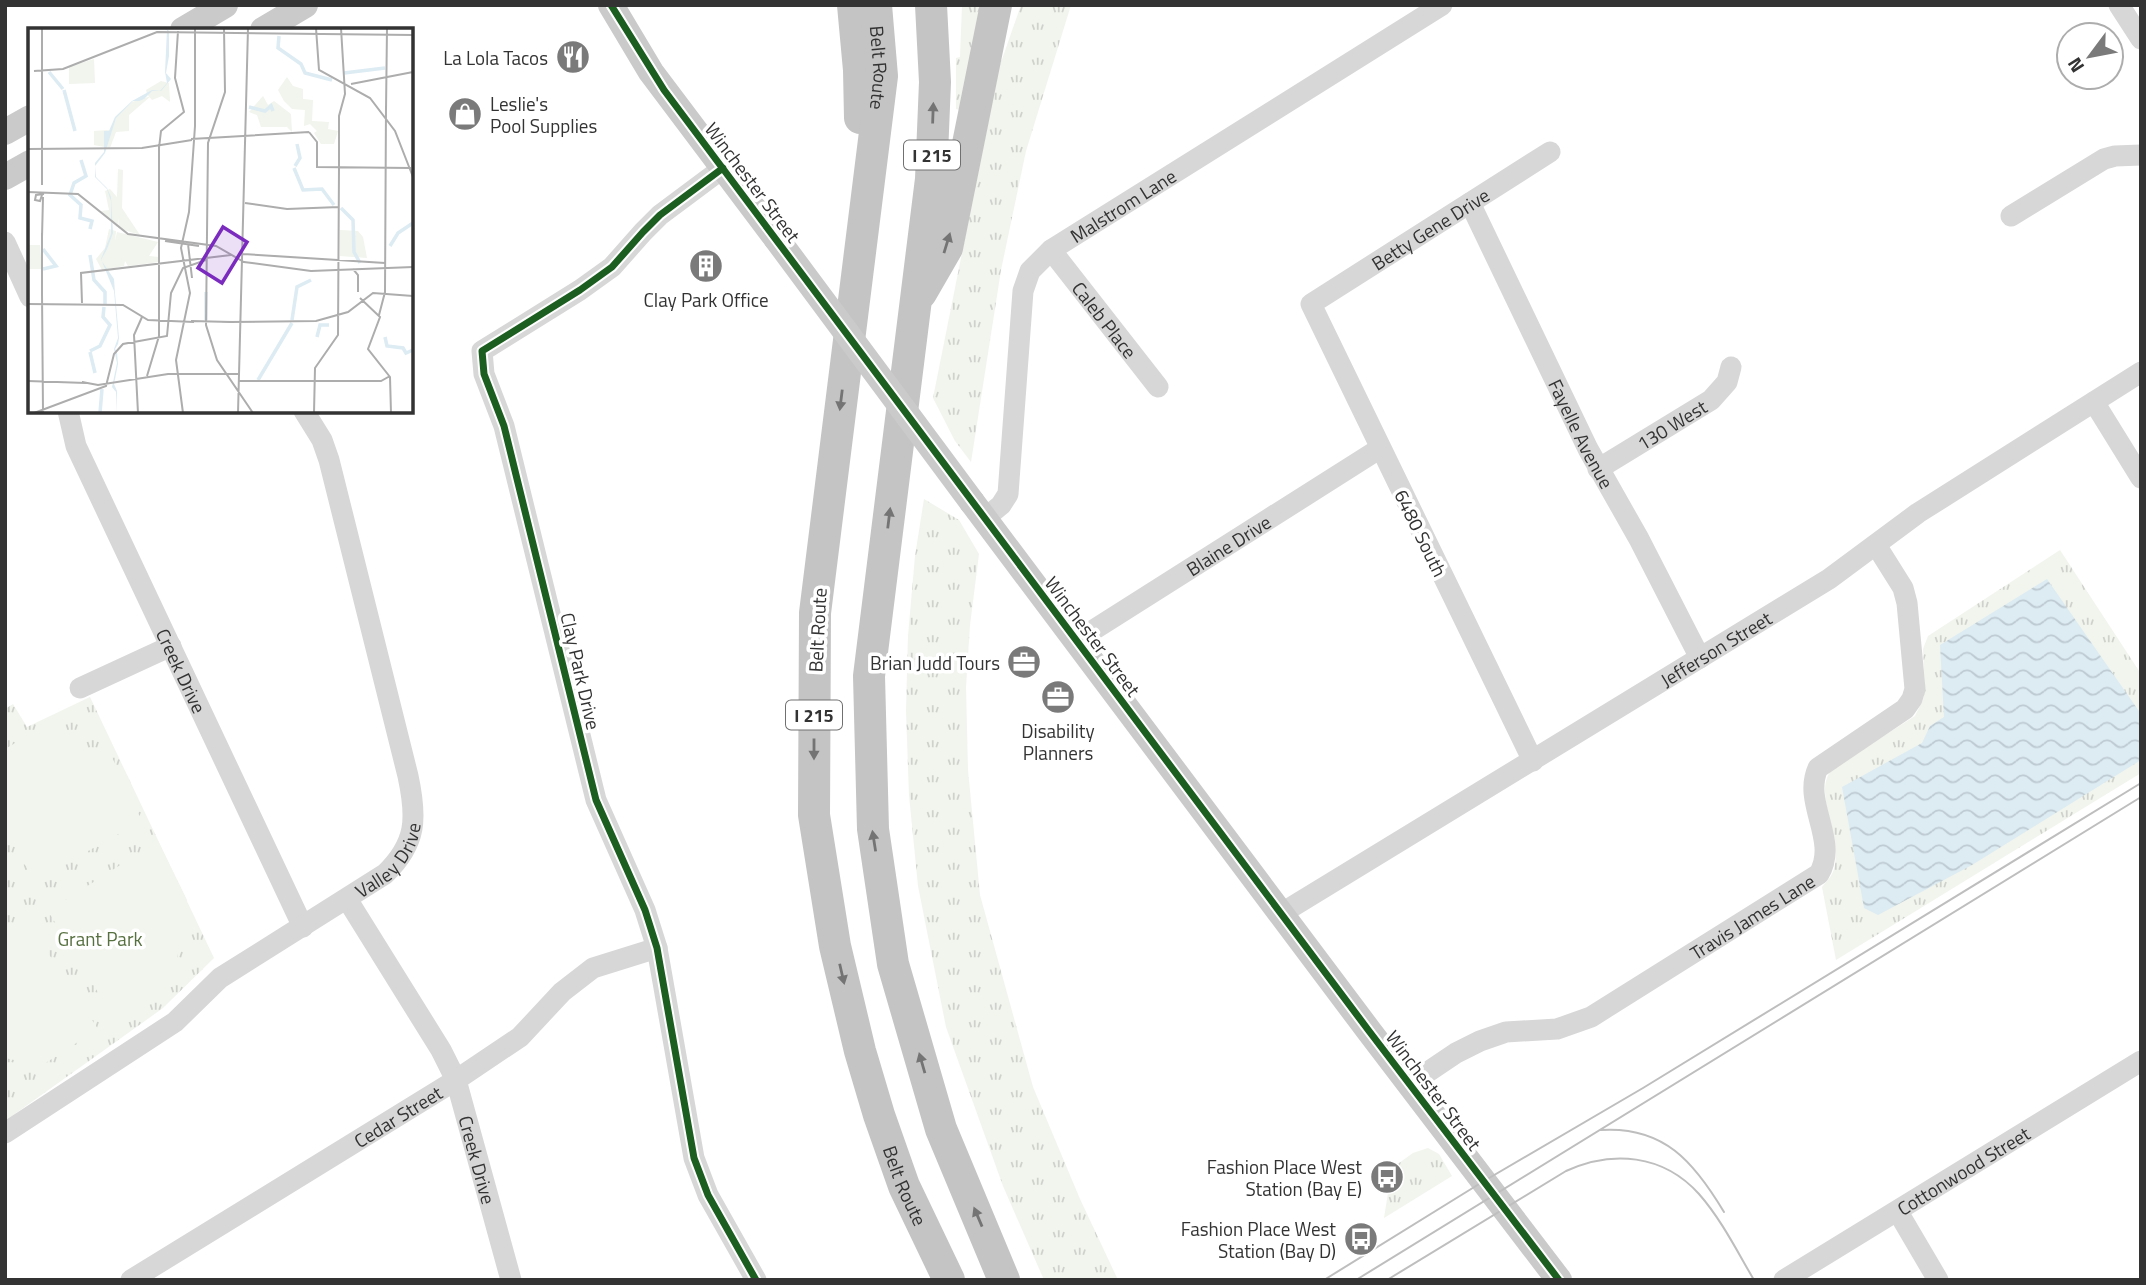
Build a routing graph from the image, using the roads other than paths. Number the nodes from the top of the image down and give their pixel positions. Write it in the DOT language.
graph roads {
  1 [pos="225,5"];
  2 [pos="305,5"];
  3 [pos="611,5"];
  4 [pos="853,5"];
  5 [pos="876,5"];
  6 [pos="931,5"];
  7 [pos="996,5"];
  8 [pos="1442,5"];
  9 [pos="1415,12"];
  10 [pos="186,28"];
  11 [pos="266,28"];
  12 [pos="28,119"];
  13 [pos="5,132"];
  14 [pos="1550,152"];
  15 [pos="2141,155"];
  16 [pos="28,164"];
  17 [pos="723,168"];
  18 [pos="5,177"];
  19 [pos="1470,203"];
  20 [pos="2011,216"];
  21 [pos="862,235"];
  22 [pos="5,242"];
  23 [pos="1051,250"];
  24 [pos="28,293"];
  25 [pos="915,303"];
  26 [pos="1311,304"];
  27 [pos="1731,367"];
  28 [pos="2141,372"];
  29 [pos="1158,387"];
  30 [pos="2094,402"];
  31 [pos="68,413"];
  32 [pos="305,413"];
  33 [pos="1380,449"];
  34 [pos="1598,470"];
  35 [pos="2141,478"];
  36 [pos="978,510"];
  37 [pos="1876,545"];
  38 [pos="1076,640"];
  39 [pos="171,646"];
  40 [pos="1700,658"];
  41 [pos="80,688"];
  42 [pos="1532,761"];
  43 [pos="347,899"];
  44 [pos="1282,913"];
  45 [pos="303,927"];
  46 [pos="657,948"];
  47 [pos="2141,1061"];
  48 [pos="456,1080"];
  49 [pos="1410,1084"];
  50 [pos="5,1133"];
  51 [pos="904,1186"];
  52 [pos="1898,1212"];
  53 [pos="131,1280"];
  54 [pos="511,1280"];
  55 [pos="756,1280"];
  56 [pos="941,1280"];
  57 [pos="949,1280"];
  58 [pos="1004,1280"];
  59 [pos="1559,1280"];
  60 [pos="1784,1280"];
  61 [pos="1938,1280"];
  1 -- 10 [label="main road"];
  2 -- 11 [label="main road"];
  3 -- 17 [label="main road, Winchester Street"];
  4 -- 21 [label="highway"];
  5 -- 21 [label="highway, Belt Route / I 215"];
  25 -- 6 [label="highway, I 215, one-way"];
  25 -- 7 [label="highway, one-way"];
  8 -- 9 [label="street, Malstrom Lane"];
  9 -- 23 [label="street, Malstrom Lane"];
  12 -- 13 [label="main road"];
  14 -- 19 [label="street, Betty Gene Drive"];
  15 -- 20 [label="street"];
  16 -- 18 [label="main road"];
  17 -- 36 [label="main road, Winchester Street, bridge"];
  17 -- 46 [label="street, Clay Park Drive"];
  19 -- 26 [label="street, Betty Gene Drive"];
  19 -- 34 [label="street, Fayelle Avenue"];
  21 -- 51 [label="highway, Belt Route / I 215, one-way"];
  22 -- 24 [label="street"];
  23 -- 29 [label="street, Caleb Place"];
  23 -- 36 [label="street, Malstrom Lane"];
  58 -- 25 [label="highway, I 215, one-way"];
  26 -- 33 [label="street, 6480 South"];
  27 -- 34 [label="street, 130 West"];
  28 -- 30 [label="street, Jefferson Street"];
  30 -- 35 [label="street"];
  30 -- 37 [label="street, Jefferson Street"];
  31 -- 39 [label="street, Creek Drive"];
  32 -- 43 [label="street, Valley Drive"];
  33 -- 38 [label="street, Blaine Drive"];
  33 -- 42 [label="street, 6480 South"];
  34 -- 40 [label="street, Fayelle Avenue"];
  36 -- 38 [label="main road, Winchester Street"];
  37 -- 40 [label="street, Jefferson Street"];
  37 -- 49 [label="street, Travis James Lane"];
  38 -- 44 [label="main road, Winchester Street"];
  39 -- 41 [label="street"];
  39 -- 45 [label="street, Creek Drive"];
  40 -- 42 [label="street, Jefferson Street"];
  42 -- 44 [label="street, Jefferson Street"];
  43 -- 45 [label="street, Valley Drive"];
  43 -- 48 [label="street, Creek Drive"];
  44 -- 49 [label="main road, Winchester Street"];
  45 -- 50 [label="street, Valley Drive"];
  46 -- 48 [label="street, Cedar Street"];
  46 -- 55 [label="street, Clay Park Drive"];
  47 -- 52 [label="street, Cottonwood Street"];
  48 -- 53 [label="street, Cedar Street"];
  48 -- 54 [label="street, Creek Drive"];
  49 -- 59 [label="main road, Winchester Street"];
  51 -- 56 [label="highway"];
  51 -- 57 [label="highway, Belt Route / I 215"];
  52 -- 60 [label="street, Cottonwood Street"];
  52 -- 61 [label="street"];
}
